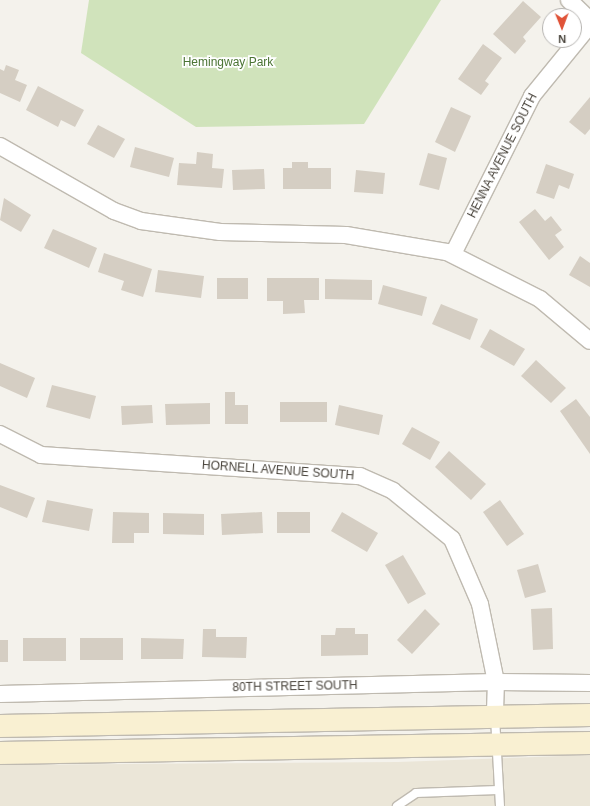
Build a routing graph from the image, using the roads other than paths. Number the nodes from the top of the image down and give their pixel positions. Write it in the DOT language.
graph roads {
  1 [pos="569,0"];
  2 [pos="590,20"];
  3 [pos="590,25"];
  4 [pos="0,146"];
  5 [pos="453,254"];
  6 [pos="590,341"];
  7 [pos="0,434"];
  8 [pos="496,682"];
  9 [pos="590,683"];
  10 [pos="0,694"];
  11 [pos="590,715"];
  12 [pos="495,717"];
  13 [pos="0,726"];
  14 [pos="590,743"];
  15 [pos="495,745"];
  16 [pos="0,753"];
  17 [pos="498,790"];
  18 [pos="397,806"];
  19 [pos="500,806"];
  1 -- 2 [label="street"];
  3 -- 5 [label="street, HENNA AVENUE SOUTH"];
  4 -- 5 [label="street"];
  5 -- 6 [label="street"];
  7 -- 8 [label="street, HORNELL AVENUE SOUTH"];
  8 -- 9 [label="street, 80TH STREET SOUTH"];
  8 -- 10 [label="street, 80TH STREET SOUTH"];
  8 -- 12 [label="street, HORNELL AVENUE SOUTH"];
  11 -- 12 [label="main road"];
  12 -- 13 [label="main road"];
  12 -- 15 [label="lane"];
  14 -- 15 [label="main road"];
  15 -- 16 [label="main road"];
  15 -- 17 [label="lane"];
  17 -- 18 [label="lane"];
  17 -- 19 [label="lane"];
}
